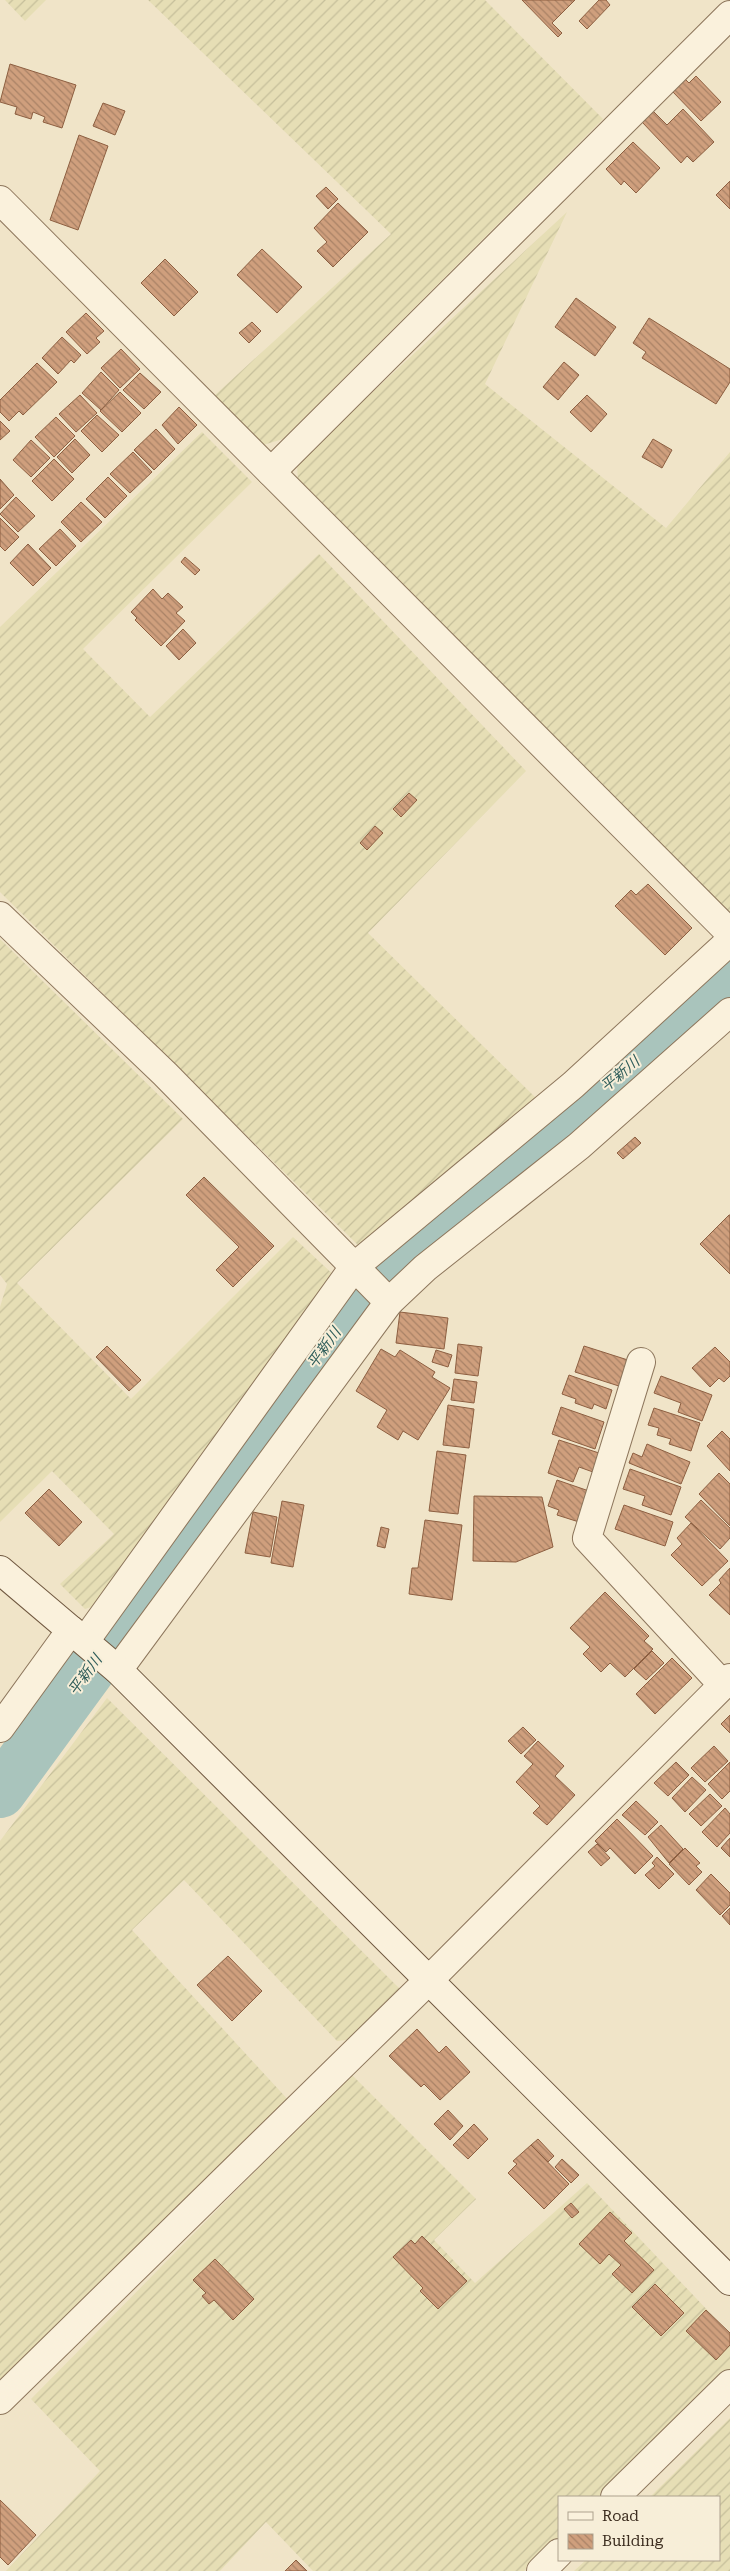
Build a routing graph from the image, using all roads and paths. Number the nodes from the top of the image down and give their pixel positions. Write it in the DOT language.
graph roads {
  1 [pos="730,15"];
  2 [pos="0,200"];
  3 [pos="272,472"];
  4 [pos="0,916"];
  5 [pos="730,933"];
  6 [pos="730,941"];
  7 [pos="730,1012"];
  8 [pos="354,1267"];
  9 [pos="389,1302"];
  10 [pos="641,1362"];
  11 [pos="0,1570"];
  12 [pos="78,1636"];
  13 [pos="118,1670"];
  14 [pos="727,1681"];
  15 [pos="0,1728"];
  16 [pos="430,1979"];
  17 [pos="730,2282"];
  18 [pos="730,2384"];
  19 [pos="0,2400"];
  20 [pos="616,2496"];
  21 [pos="558,2554"];
  22 [pos="541,2571"];
  1 -- 3 [label="street"];
  2 -- 3 [label="street"];
  3 -- 5 [label="street"];
  4 -- 8 [label="street"];
  6 -- 8 [label="street"];
  7 -- 9 [label="street"];
  8 -- 9 [label="street"];
  8 -- 12 [label="street"];
  9 -- 13 [label="street"];
  10 -- 14 [label="street"];
  11 -- 12 [label="street"];
  12 -- 13 [label="street"];
  12 -- 15 [label="street"];
  13 -- 16 [label="street"];
  14 -- 16 [label="street"];
  16 -- 17 [label="street"];
  16 -- 19 [label="street"];
  18 -- 20 [label="street"];
  21 -- 22 [label="street"];
}
